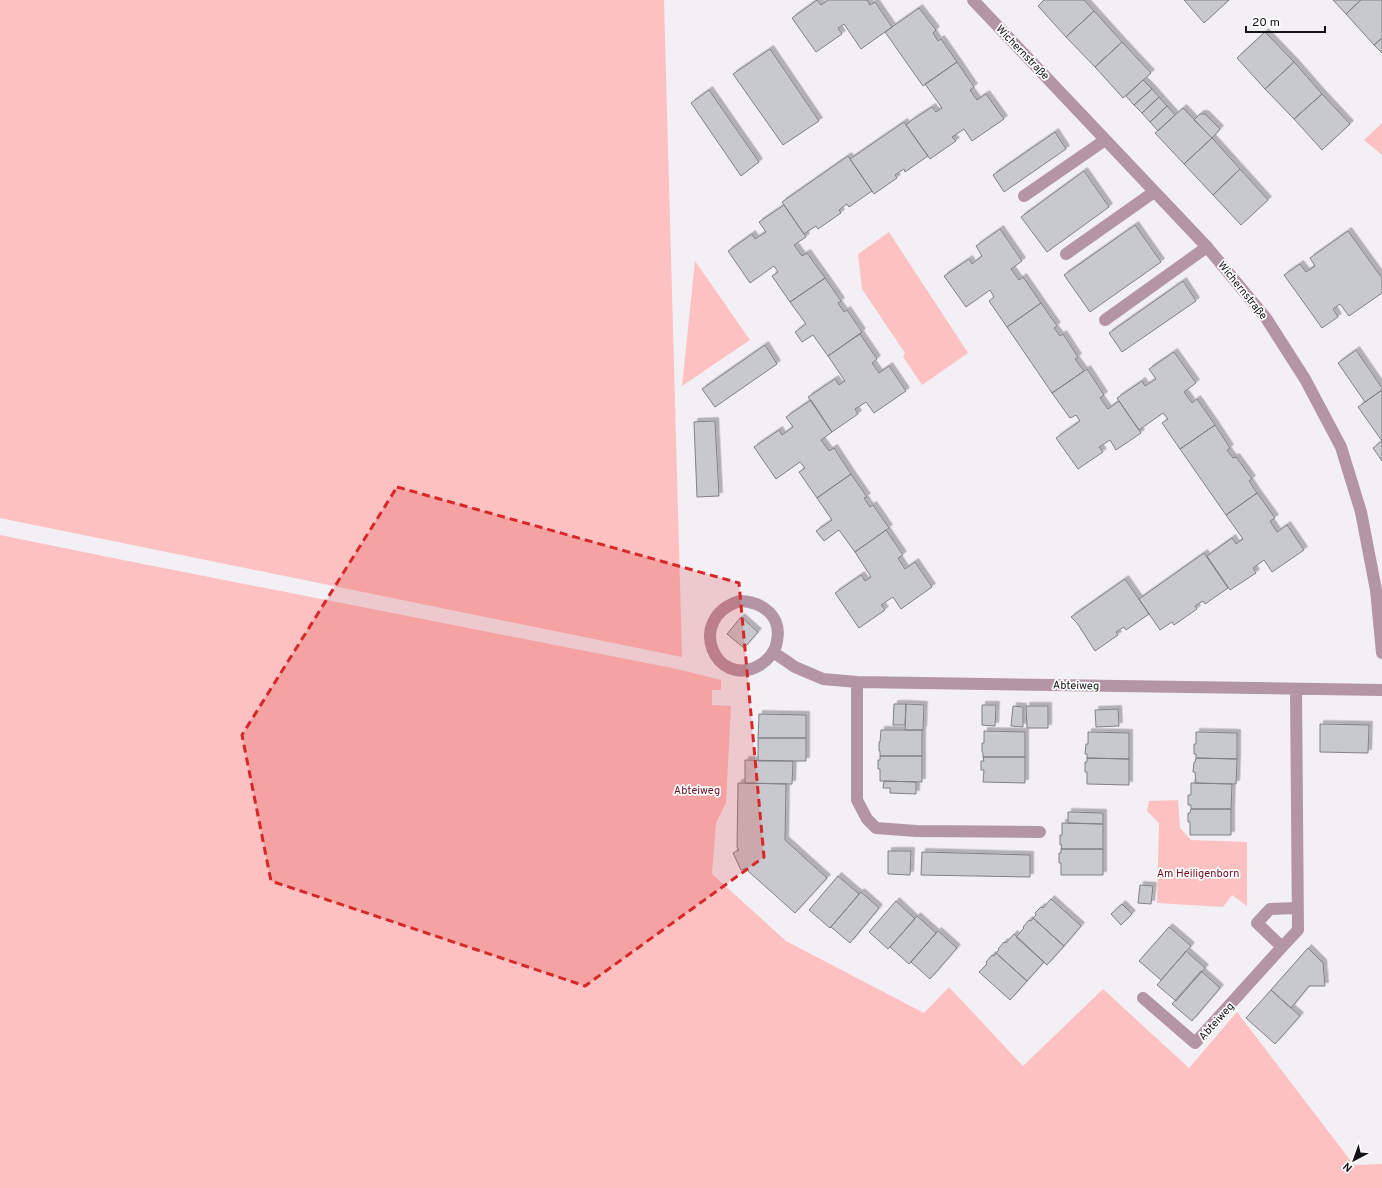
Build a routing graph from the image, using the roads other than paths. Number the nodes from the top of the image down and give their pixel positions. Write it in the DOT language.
graph roads {
  1 [pos="973,0"];
  2 [pos="1105,140"];
  3 [pos="1154,192"];
  4 [pos="1024,196"];
  5 [pos="1207,247"];
  6 [pos="1066,254"];
  7 [pos="1105,320"];
  8 [pos="773,652"];
  9 [pos="1382,653"];
  10 [pos="857,682"];
  11 [pos="1296,689"];
  12 [pos="1382,690"];
  13 [pos="1040,832"];
  14 [pos="1297,908"];
  15 [pos="1282,947"];
  16 [pos="1143,998"];
  1 -- 2 [label="street, Wichernstraße"];
  2 -- 3 [label="street, Wichernstraße"];
  2 -- 4 [label="street"];
  3 -- 5 [label="street, Wichernstraße"];
  3 -- 6 [label="street"];
  5 -- 7 [label="street"];
  5 -- 9 [label="street, Wichernstraße"];
  8 -- 8 [label="street"];
  8 -- 10 [label="street, Abteiweg"];
  10 -- 11 [label="street, Abteiweg"];
  10 -- 13 [label="street"];
  11 -- 12 [label="street, Abteiweg"];
  11 -- 14 [label="street, Abteiweg"];
  14 -- 15 [label="street, Abteiweg"];
  14 -- 15 [label="street"];
  15 -- 16 [label="street, Abteiweg"];
}
